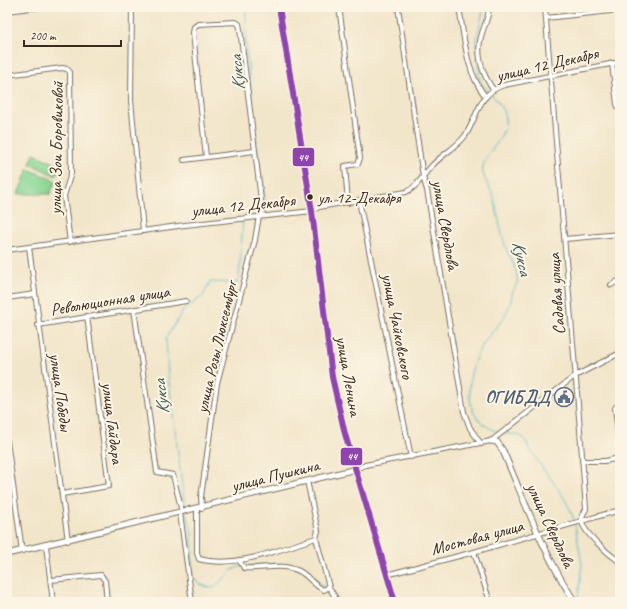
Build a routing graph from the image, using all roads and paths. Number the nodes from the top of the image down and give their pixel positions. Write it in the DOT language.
graph roads {
  1 [pos="38,7"];
  2 [pos="132,7"];
  3 [pos="279,7"];
  4 [pos="339,7"];
  5 [pos="398,7"];
  6 [pos="459,7"];
  7 [pos="489,7"];
  8 [pos="545,7"];
  9 [pos="620,10"];
  10 [pos="7,11"];
  11 [pos="546,18"];
  12 [pos="620,62"];
  13 [pos="612,63"];
  14 [pos="7,75"];
  15 [pos="549,76"];
  16 [pos="489,93"];
  17 [pos="620,111"];
  18 [pos="254,151"];
  19 [pos="206,157"];
  20 [pos="184,160"];
  21 [pos="423,177"];
  22 [pos="359,201"];
  23 [pos="348,203"];
  24 [pos="312,211"];
  25 [pos="261,216"];
  26 [pos="143,231"];
  27 [pos="620,234"];
  28 [pos="565,239"];
  29 [pos="70,242"];
  30 [pos="29,247"];
  31 [pos="7,250"];
  32 [pos="620,280"];
  33 [pos="611,285"];
  34 [pos="35,294"];
  35 [pos="7,298"];
  36 [pos="186,301"];
  37 [pos="134,309"];
  38 [pos="86,316"];
  39 [pos="38,325"];
  40 [pos="620,353"];
  41 [pos="575,376"];
  42 [pos="620,403"];
  43 [pos="7,441"];
  44 [pos="491,441"];
  45 [pos="481,444"];
  46 [pos="620,446"];
  47 [pos="411,457"];
  48 [pos="620,458"];
  49 [pos="582,461"];
  50 [pos="356,469"];
  51 [pos="307,481"];
  52 [pos="62,494"];
  53 [pos="200,508"];
  54 [pos="620,510"];
  55 [pos="184,512"];
  56 [pos="581,520"];
  57 [pos="538,534"];
  58 [pos="316,538"];
  59 [pos="68,541"];
  60 [pos="46,546"];
  61 [pos="22,551"];
  62 [pos="474,552"];
  63 [pos="7,554"];
  64 [pos="239,560"];
  65 [pos="620,562"];
  66 [pos="386,575"];
  67 [pos="51,580"];
  68 [pos="326,588"];
  69 [pos="53,602"];
  70 [pos="107,602"];
  71 [pos="192,602"];
  72 [pos="338,602"];
  73 [pos="395,602"];
  74 [pos="490,602"];
  75 [pos="575,602"];
  1 -- 10 [label="street"];
  2 -- 26 [label="street"];
  3 -- 24 [label="street, улица Ленина"];
  4 -- 23 [label="street"];
  5 -- 21 [label="street, улица Свердлова"];
  6 -- 16 [label="street"];
  7 -- 16 [label="street"];
  8 -- 11 [label="street, Садовая улица"];
  9 -- 11 [label="street"];
  11 -- 15 [label="street, Садовая улица"];
  12 -- 13 [label="street, улица 12 Декабря"];
  13 -- 15 [label="street, улица 12 Декабря"];
  13 -- 17 [label="street"];
  14 -- 29 [label="street, улица Зои Боровиковой"];
  15 -- 16 [label="street, улица 12 Декабря"];
  15 -- 28 [label="street, Садовая улица"];
  16 -- 21 [label="street, улица 12 Декабря"];
  18 -- 19 [label="street"];
  18 -- 19 [label="street, улица Розы Люксембург"];
  18 -- 25 [label="street, улица Розы Люксембург"];
  19 -- 20 [label="street"];
  21 -- 22 [label="street, улица 12 Декабря"];
  21 -- 45 [label="street, улица Свердлова"];
  22 -- 23 [label="street, улица 12 Декабря"];
  22 -- 47 [label="street, улица Чайковского"];
  23 -- 24 [label="street, улица 12 Декабря"];
  24 -- 25 [label="street, улица 12 Декабря"];
  24 -- 50 [label="street, улица Ленина"];
  25 -- 26 [label="street, улица 12 Декабря"];
  25 -- 53 [label="street, улица Розы Люксембург"];
  26 -- 29 [label="street, улица 12 Декабря"];
  27 -- 28 [label="street"];
  28 -- 41 [label="street, Садовая улица"];
  29 -- 30 [label="street, улица 12 Декабря"];
  30 -- 31 [label="street, улица 12 Декабря"];
  30 -- 34 [label="street, улица Победы"];
  32 -- 33 [label="street"];
  34 -- 35 [label="street"];
  34 -- 39 [label="street, улица Победы"];
  36 -- 37 [label="street, Революционная улица"];
  37 -- 38 [label="street, Революционная улица"];
  37 -- 55 [label="street"];
  38 -- 39 [label="street, Революционная улица"];
  38 -- 52 [label="street, улица Гайдара"];
  39 -- 52 [label="street, улица Победы"];
  40 -- 41 [label="street, улица Пушкина"];
  41 -- 44 [label="street, улица Пушкина"];
  41 -- 49 [label="street, Садовая улица"];
  42 -- 46 [label="street"];
  43 -- 61 [label="street"];
  44 -- 45 [label="street, улица Пушкина"];
  44 -- 57 [label="street, улица Свердлова"];
  45 -- 47 [label="street, улица Пушкина"];
  47 -- 50 [label="street, улица Пушкина"];
  48 -- 49 [label="street"];
  49 -- 56 [label="street, Садовая улица"];
  50 -- 51 [label="street, улица Пушкина"];
  50 -- 66 [label="street, улица Ленина"];
  51 -- 53 [label="street, улица Пушкина"];
  51 -- 58 [label="street"];
  52 -- 59 [label="street, улица Победы"];
  53 -- 55 [label="street, улица Пушкина"];
  53 -- 64 [label="street, улица Розы Люксембург"];
  54 -- 56 [label="street, Мостовая улица"];
  55 -- 59 [label="street, улица Пушкина"];
  55 -- 71 [label="street"];
  56 -- 57 [label="street, Мостовая улица"];
  56 -- 65 [label="street"];
  57 -- 62 [label="street, Мостовая улица"];
  57 -- 75 [label="street, улица Свердлова"];
  58 -- 64 [label="street"];
  58 -- 68 [label="street"];
  59 -- 60 [label="street, улица Пушкина"];
  60 -- 61 [label="street, улица Пушкина"];
  60 -- 67 [label="street"];
  61 -- 63 [label="street, улица Пушкина"];
  62 -- 66 [label="street, Мостовая улица"];
  62 -- 74 [label="street"];
  64 -- 68 [label="street"];
  66 -- 73 [label="street, улица Ленина"];
  67 -- 69 [label="street"];
  67 -- 70 [label="street"];
  68 -- 72 [label="street"];
}
